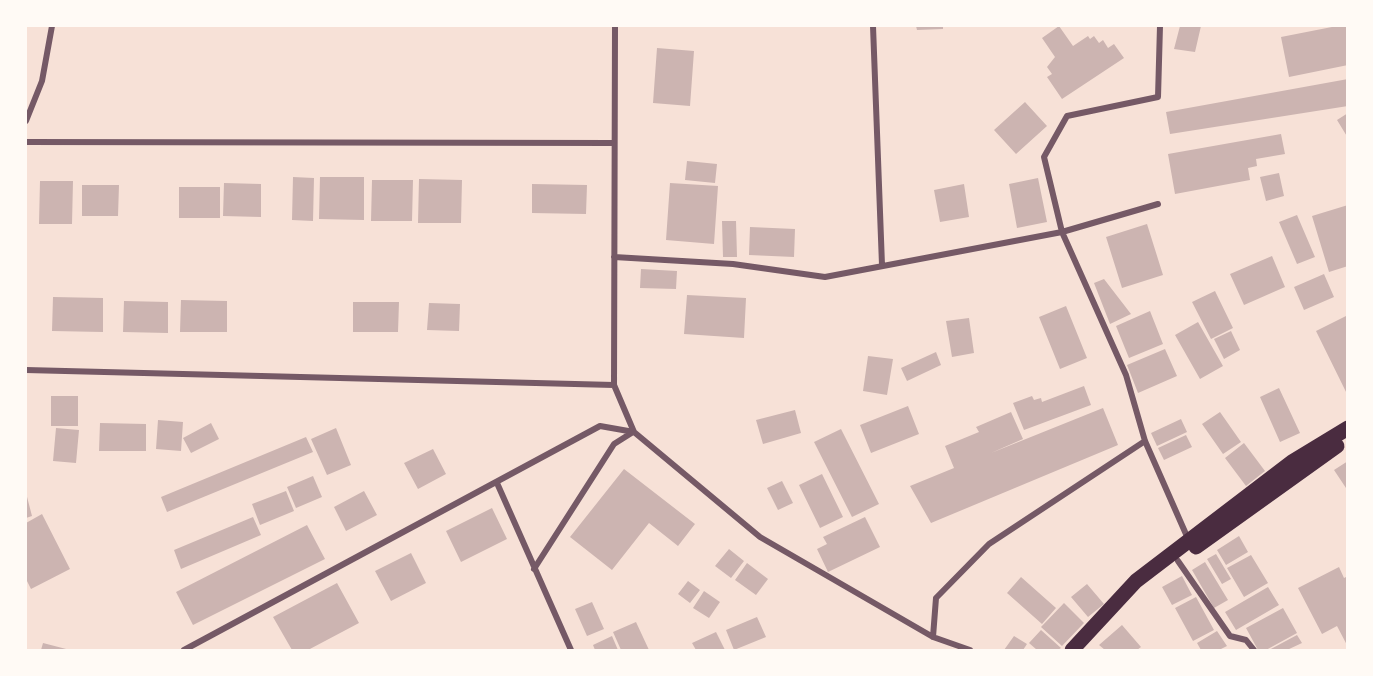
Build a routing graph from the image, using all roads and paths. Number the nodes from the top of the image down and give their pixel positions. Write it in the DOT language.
graph roads {
  1 [pos="52,26"];
  2 [pos="615,26"];
  3 [pos="873,26"];
  4 [pos="1160,26"];
  5 [pos="26,122"];
  6 [pos="26,142"];
  7 [pos="613,143"];
  8 [pos="1158,204"];
  9 [pos="1062,232"];
  10 [pos="614,257"];
  11 [pos="882,265"];
  12 [pos="26,370"];
  13 [pos="614,385"];
  14 [pos="1347,428"];
  15 [pos="634,432"];
  16 [pos="1347,439"];
  17 [pos="1145,441"];
  18 [pos="497,483"];
  19 [pos="1191,545"];
  20 [pos="1178,561"];
  21 [pos="534,569"];
  22 [pos="933,637"];
  23 [pos="192,649"];
  24 [pos="184,651"];
  25 [pos="571,651"];
  26 [pos="970,651"];
  27 [pos="1072,651"];
  28 [pos="1084,651"];
  29 [pos="1254,651"];
  1 -- 5 [label="street"];
  2 -- 7 [label="street"];
  3 -- 11 [label="street"];
  4 -- 9 [label="street"];
  6 -- 7 [label="street"];
  7 -- 10 [label="street"];
  8 -- 9 [label="street"];
  9 -- 11 [label="street"];
  9 -- 17 [label="street"];
  10 -- 11 [label="street"];
  10 -- 13 [label="street"];
  12 -- 13 [label="street"];
  13 -- 15 [label="street"];
  14 -- 19 [label="highway"];
  15 -- 18 [label="street"];
  15 -- 21 [label="street"];
  15 -- 22 [label="street"];
  16 -- 19 [label="highway"];
  17 -- 19 [label="street"];
  17 -- 22 [label="street"];
  18 -- 21 [label="street"];
  18 -- 23 [label="street"];
  19 -- 20 [label="highway"];
  19 -- 27 [label="highway"];
  20 -- 28 [label="highway"];
  20 -- 29 [label="street"];
  21 -- 25 [label="street"];
  22 -- 26 [label="street"];
  23 -- 24 [label="street"];
}
